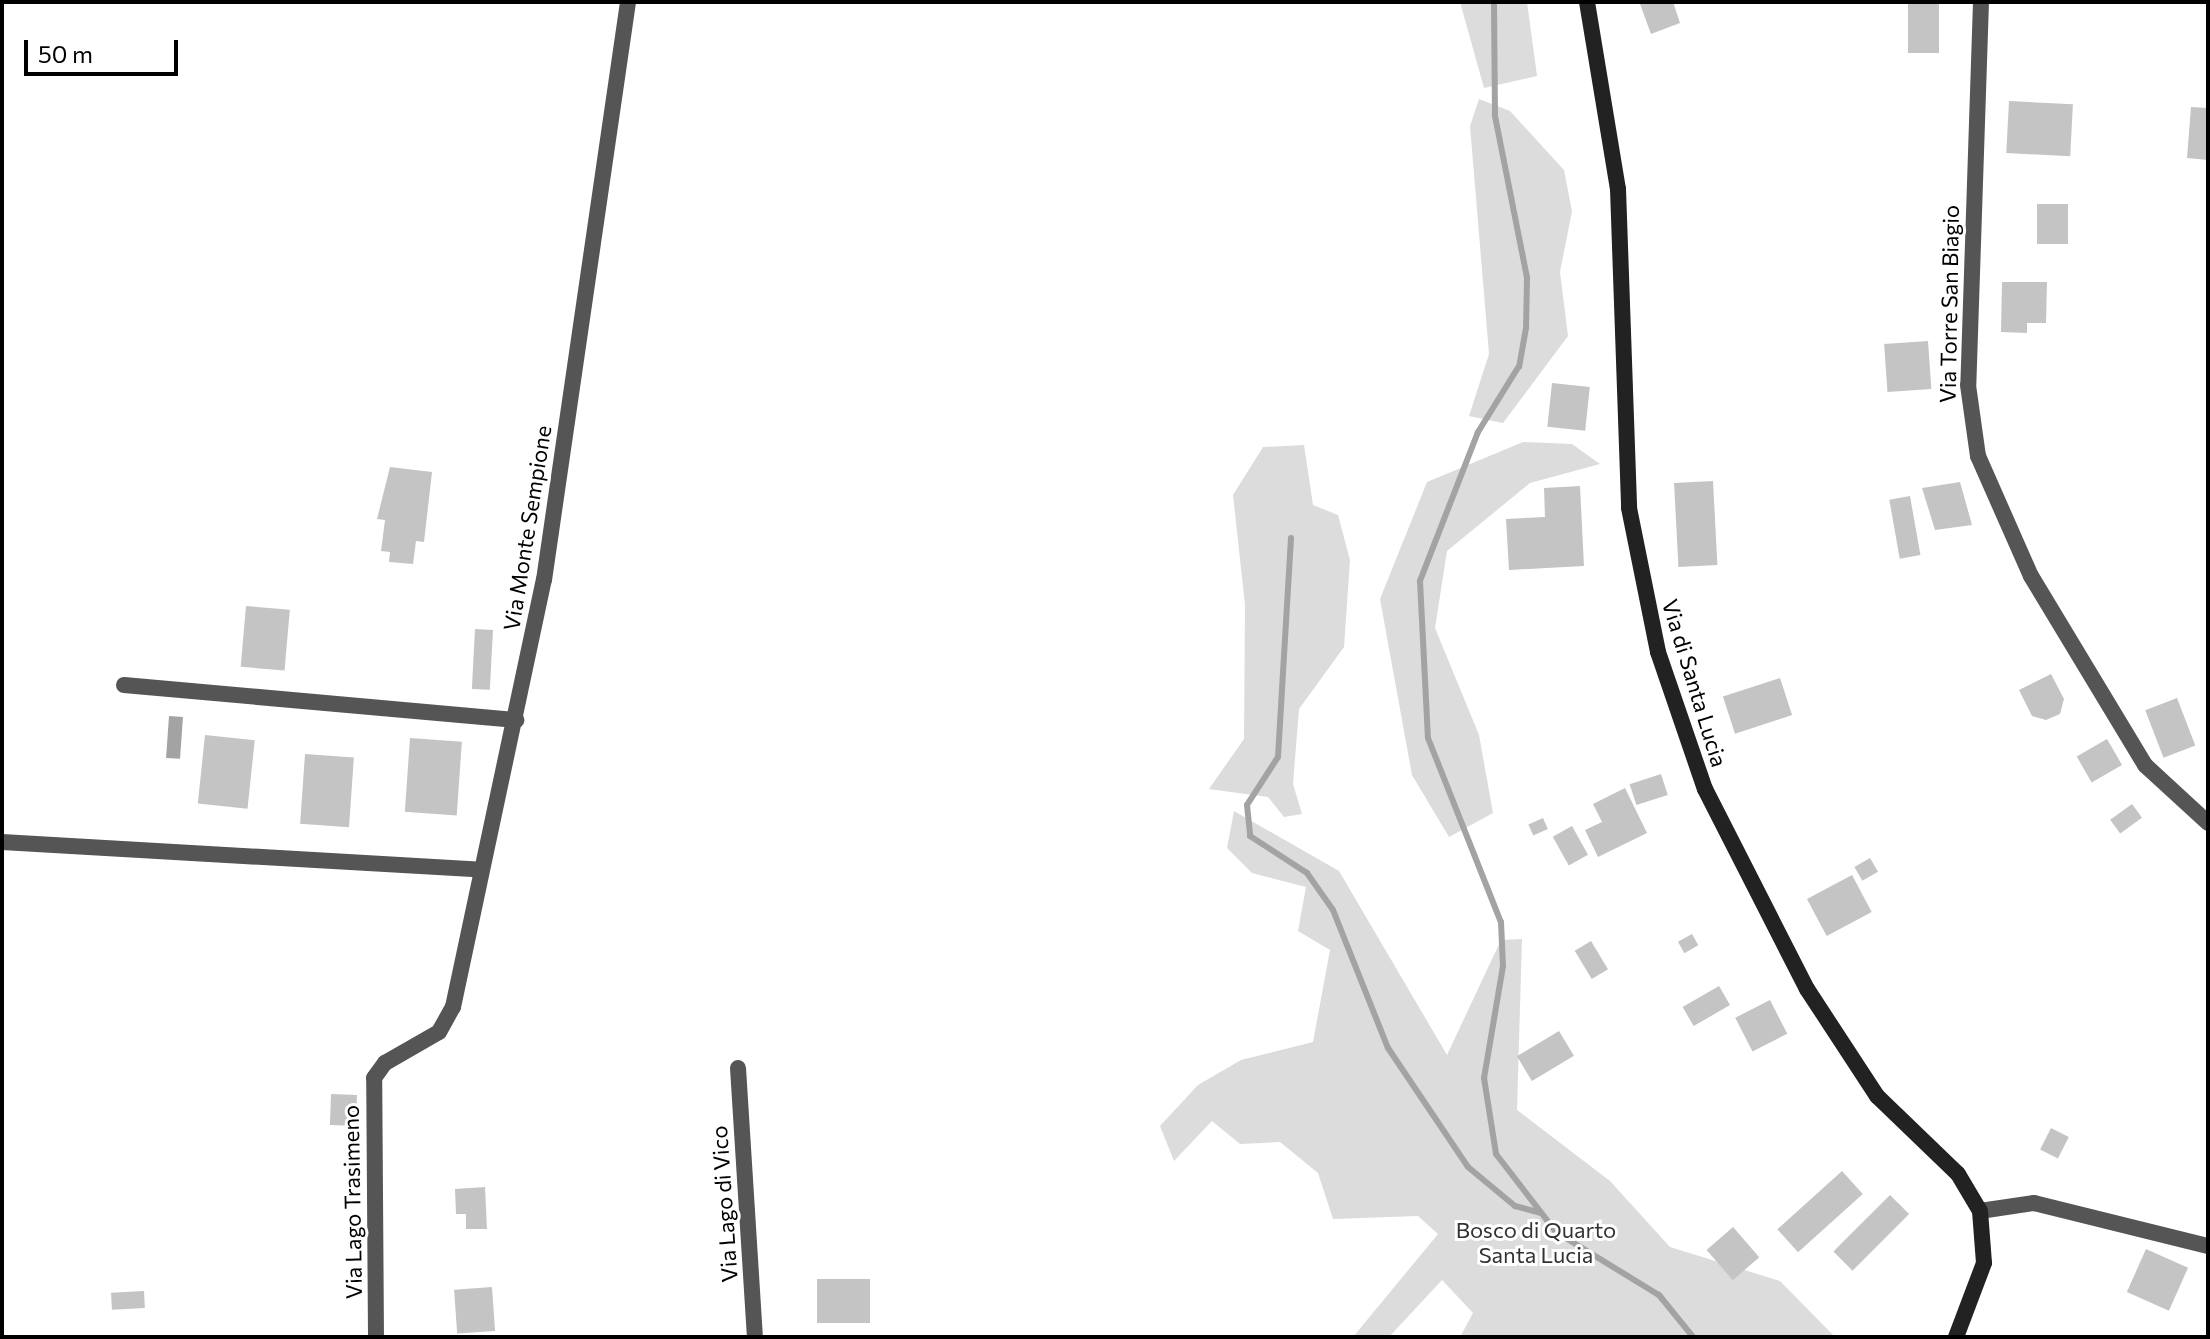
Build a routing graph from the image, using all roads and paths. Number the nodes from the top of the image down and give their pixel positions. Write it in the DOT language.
graph roads {
  1 [pos="628,2"];
  2 [pos="1587,2"];
  3 [pos="1981,2"];
  4 [pos="124,685"];
  5 [pos="516,720"];
  6 [pos="2208,823"];
  7 [pos="2,842"];
  8 [pos="481,870"];
  9 [pos="422,1043"];
  10 [pos="738,1068"];
  11 [pos="1980,1211"];
  12 [pos="2208,1246"];
  13 [pos="376,1337"];
  14 [pos="755,1337"];
  15 [pos="1956,1337"];
  1 -- 5 [label="street, Via Monte Sempione"];
  2 -- 11 [label="street, Via di Santa Lucia"];
  3 -- 6 [label="street, Via Torre San Biagio"];
  4 -- 5 [label="street"];
  5 -- 8 [label="street, Via Monte Sempione"];
  7 -- 8 [label="street"];
  8 -- 9 [label="street, Via Monte Sempione"];
  9 -- 13 [label="street, Via Lago Trasimeno"];
  10 -- 14 [label="street, Via Lago di Vico"];
  11 -- 12 [label="street"];
  11 -- 15 [label="street, Via di Santa Lucia"];
}
